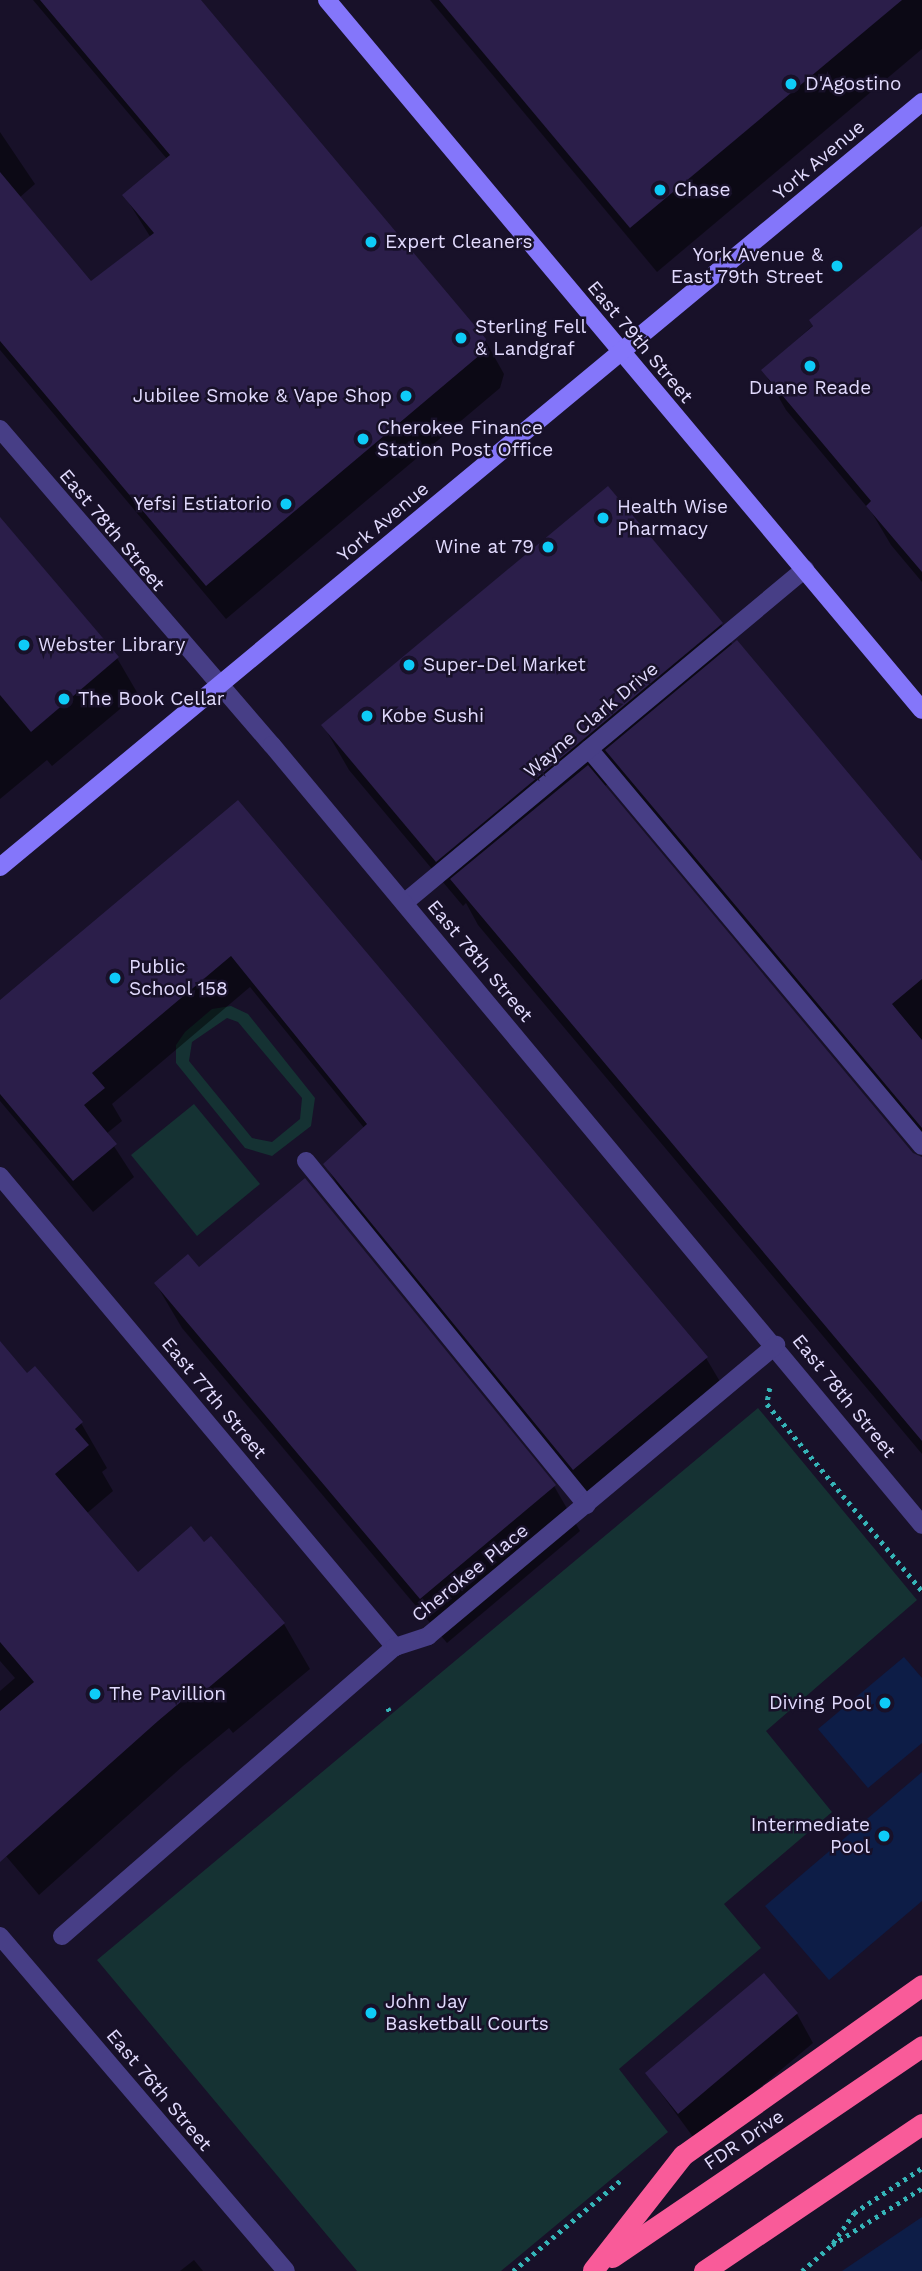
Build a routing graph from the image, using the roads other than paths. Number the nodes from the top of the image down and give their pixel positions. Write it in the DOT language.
graph roads {
  1 [pos="327,0"];
  2 [pos="922,102"];
  3 [pos="621,351"];
  4 [pos="0,429"];
  5 [pos="805,569"];
  6 [pos="219,685"];
  7 [pos="922,710"];
  8 [pos="589,749"];
  9 [pos="0,867"];
  10 [pos="404,903"];
  11 [pos="922,1146"];
  12 [pos="306,1160"];
  13 [pos="0,1176"];
  14 [pos="776,1345"];
  15 [pos="587,1505"];
  16 [pos="922,1525"];
  17 [pos="395,1647"];
  18 [pos="0,1936"];
  19 [pos="62,1936"];
  20 [pos="922,1985"];
  21 [pos="922,2046"];
  22 [pos="922,2124"];
  23 [pos="593,2270"];
  24 [pos="286,2271"];
  25 [pos="704,2271"];
  1 -- 3 [label="main road, East 79th Street"];
  2 -- 3 [label="main road, York Avenue"];
  3 -- 5 [label="main road, East 79th Street"];
  3 -- 6 [label="main road, York Avenue"];
  4 -- 6 [label="street, East 78th Street"];
  5 -- 7 [label="main road, East 79th Street"];
  5 -- 8 [label="street, Wayne Clark Drive"];
  6 -- 9 [label="main road, York Avenue"];
  6 -- 10 [label="street, East 78th Street"];
  8 -- 10 [label="street, Wayne Clark Drive"];
  8 -- 11 [label="street"];
  10 -- 14 [label="street, East 78th Street"];
  12 -- 15 [label="street"];
  13 -- 17 [label="street, East 77th Street"];
  14 -- 15 [label="street, Cherokee Place"];
  14 -- 16 [label="street, East 78th Street"];
  15 -- 17 [label="street, Cherokee Place"];
  17 -- 19 [label="street, Cherokee Place"];
  18 -- 24 [label="street, East 76th Street"];
  20 -- 23 [label="highway"];
  21 -- 23 [label="highway, FDR Drive"];
  22 -- 25 [label="highway"];
}
